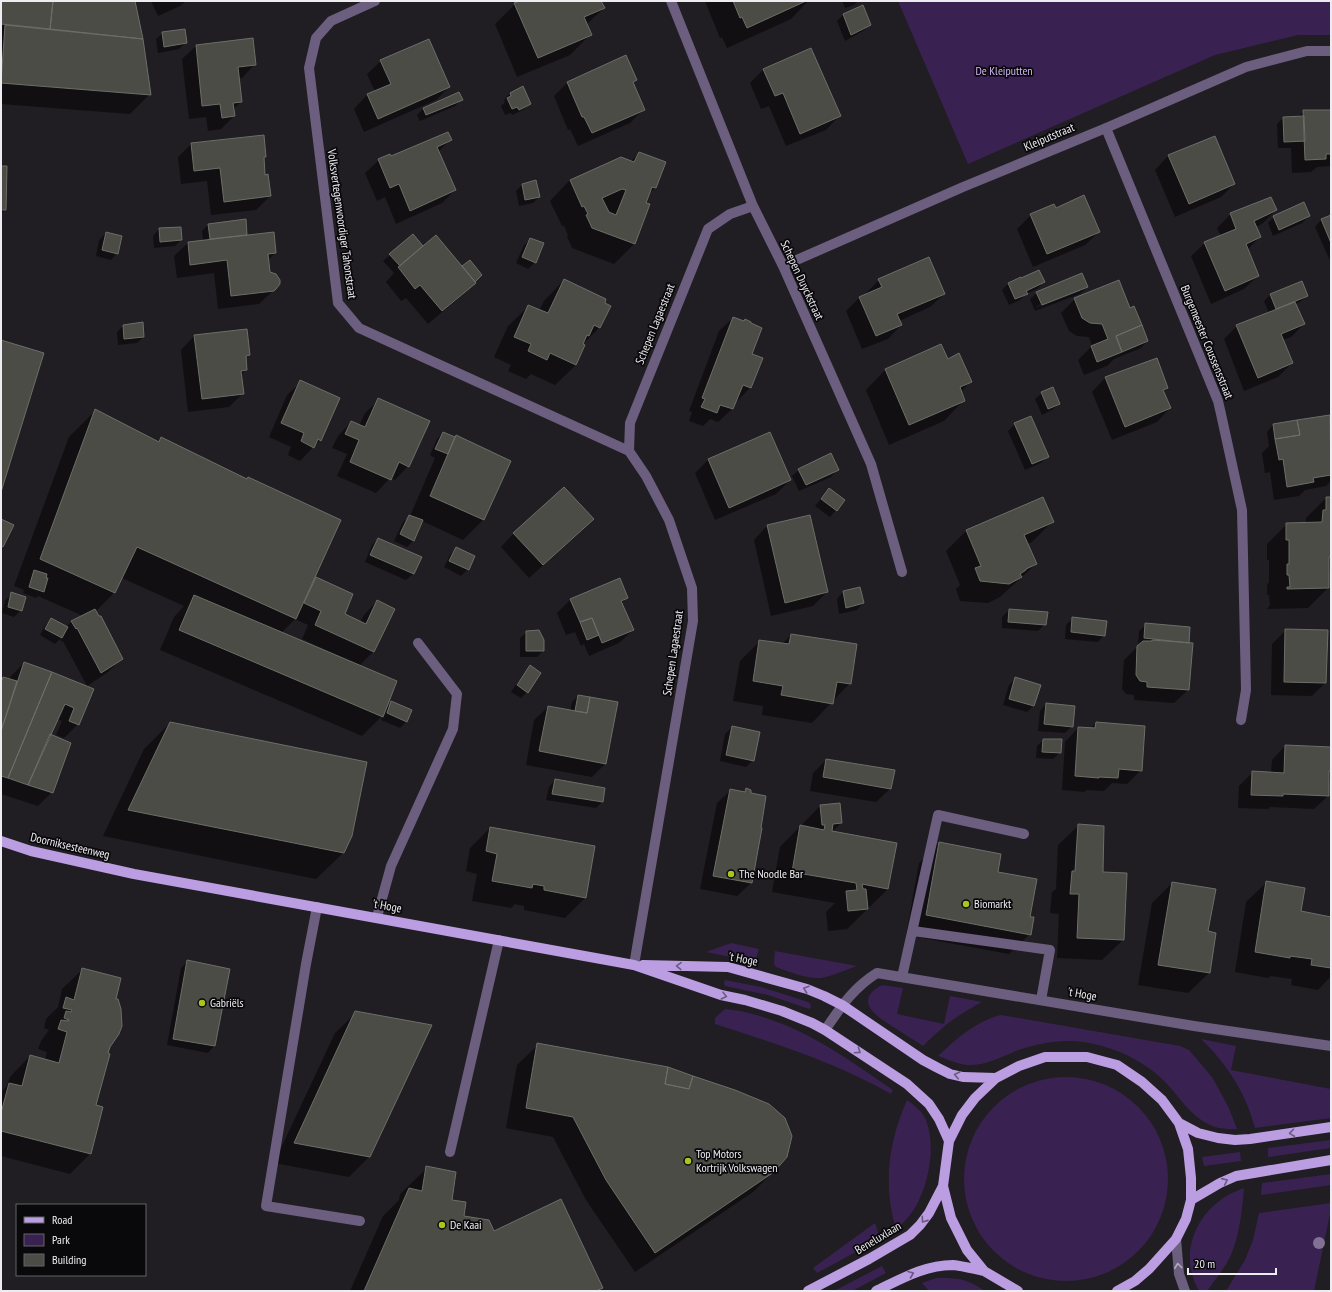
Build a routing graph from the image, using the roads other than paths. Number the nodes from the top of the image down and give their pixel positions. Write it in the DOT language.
graph roads {
  1 [pos="376,1"];
  2 [pos="671,1"];
  3 [pos="1331,51"];
  4 [pos="1106,128"];
  5 [pos="753,206"];
  6 [pos="782,266"];
  7 [pos="629,452"];
  8 [pos="902,572"];
  9 [pos="418,643"];
  10 [pos="1241,720"];
  11 [pos="1024,834"];
  12 [pos="1,841"];
  13 [pos="134,874"];
  14 [pos="317,907"];
  15 [pos="377,917"];
  16 [pos="913,931"];
  17 [pos="499,940"];
  18 [pos="634,965"];
  19 [pos="902,977"];
  20 [pos="1041,1000"];
  21 [pos="842,1005"];
  22 [pos="825,1030"];
  23 [pos="1331,1046"];
  24 [pos="996,1078"];
  25 [pos="1179,1123"];
  26 [pos="1331,1127"];
  27 [pos="949,1141"];
  28 [pos="450,1152"];
  29 [pos="1331,1160"];
  30 [pos="943,1186"];
  31 [pos="1191,1200"];
  32 [pos="360,1221"];
  33 [pos="1176,1239"];
  34 [pos="984,1271"];
  35 [pos="808,1291"];
  36 [pos="876,1291"];
  37 [pos="1018,1291"];
  38 [pos="1117,1291"];
  39 [pos="1185,1291"];
  1 -- 7 [label="street, Volksvertegenwoordiger Tahonstraat"];
  2 -- 5 [label="street, Schepen Duyckstraat"];
  3 -- 4 [label="street, Kleiputstraat"];
  4 -- 6 [label="street, Kleiputstraat"];
  4 -- 10 [label="street, Burgemeester Coussensstraat"];
  5 -- 6 [label="street, Schepen Duyckstraat"];
  5 -- 7 [label="street, Schepen Lagaestraat"];
  6 -- 8 [label="street, Schepen Duyckstraat"];
  7 -- 18 [label="street, Schepen Lagaestraat"];
  9 -- 15 [label="street"];
  11 -- 16 [label="street"];
  12 -- 13 [label="main road, Doorniksesteenweg"];
  13 -- 14 [label="main road, 't Hoge"];
  14 -- 15 [label="main road, 't Hoge"];
  14 -- 32 [label="street"];
  15 -- 17 [label="main road, 't Hoge"];
  16 -- 19 [label="street"];
  16 -- 20 [label="street"];
  17 -- 18 [label="main road, 't Hoge"];
  17 -- 28 [label="street"];
  21 -- 18 [label="main road, 't Hoge, one-way"];
  18 -- 22 [label="main road, 't Hoge, one-way"];
  19 -- 20 [label="street, 't Hoge"];
  19 -- 21 [label="street, 't Hoge"];
  20 -- 23 [label="street, 't Hoge"];
  21 -- 22 [label="street, 't Hoge"];
  24 -- 21 [label="main road, 't Hoge, one-way"];
  22 -- 27 [label="main road, 't Hoge, one-way"];
  24 -- 25 [label="main road"];
  24 -- 27 [label="main road"];
  26 -- 25 [label="main road, one-way"];
  25 -- 31 [label="main road"];
  27 -- 30 [label="main road"];
  31 -- 29 [label="main road, one-way"];
  30 -- 34 [label="main road"];
  30 -- 35 [label="main road, Beneluxlaan, one-way"];
  31 -- 33 [label="main road"];
  33 -- 38 [label="main road"];
  39 -- 33 [label="street, one-way"];
  36 -- 34 [label="main road, one-way"];
  34 -- 37 [label="main road"];
}
